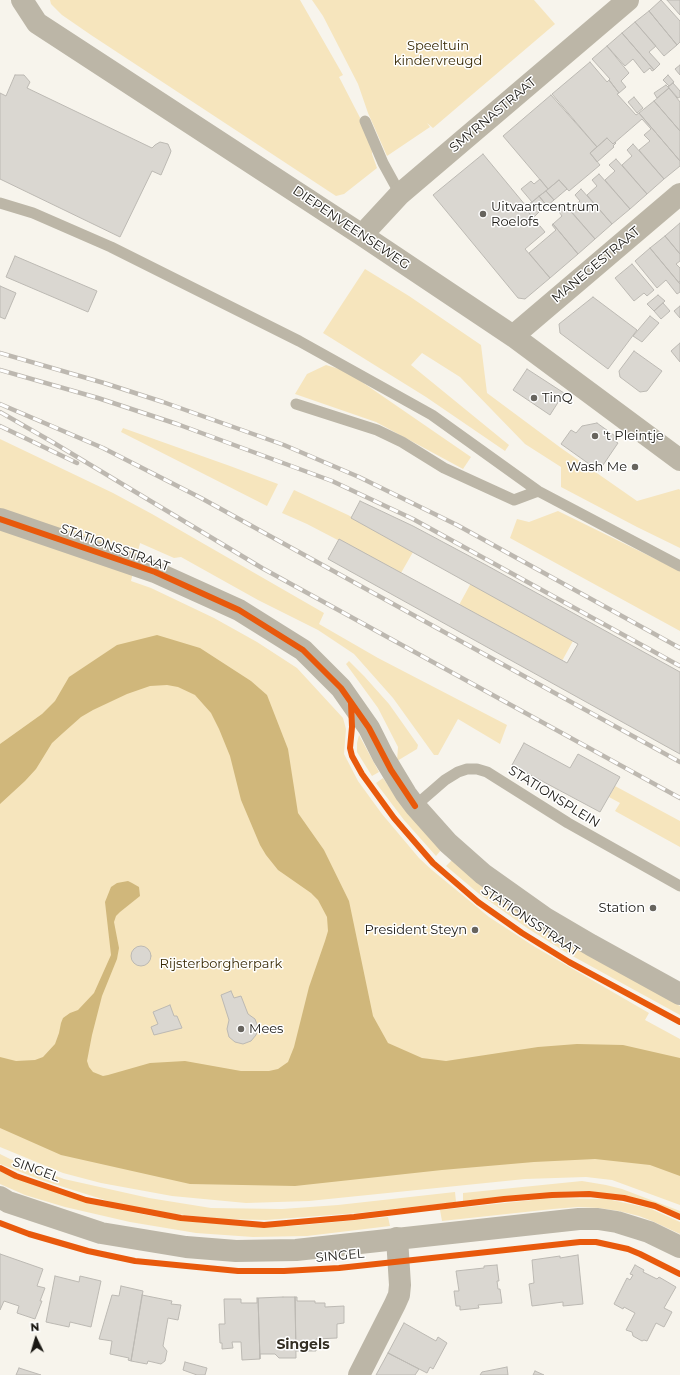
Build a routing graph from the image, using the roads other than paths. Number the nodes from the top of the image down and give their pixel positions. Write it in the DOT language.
graph roads {
  1 [pos="22,0"];
  2 [pos="628,0"];
  3 [pos="365,120"];
  4 [pos="400,194"];
  5 [pos="680,194"];
  6 [pos="0,203"];
  7 [pos="362,235"];
  8 [pos="513,336"];
  9 [pos="296,404"];
  10 [pos="680,460"];
  11 [pos="538,491"];
  12 [pos="0,519"];
  13 [pos="680,566"];
  14 [pos="415,806"];
  15 [pos="680,886"];
  16 [pos="680,994"];
  17 [pos="0,1197"];
  18 [pos="397,1238"];
  19 [pos="680,1248"];
  20 [pos="359,1375"];
  1 -- 7 [label="street, DIEPENVEENSEWEG"];
  2 -- 4 [label="street, SMYRNASTRAAT"];
  3 -- 4 [label="lane"];
  4 -- 7 [label="street, SMYRNASTRAAT"];
  5 -- 8 [label="street, MANEGESTRAAT"];
  6 -- 11 [label="lane"];
  7 -- 8 [label="street, DIEPENVEENSEWEG"];
  8 -- 10 [label="street, DIEPENVEENSEWEG"];
  9 -- 11 [label="lane"];
  11 -- 13 [label="lane"];
  12 -- 14 [label="street, STATIONSSTRAAT"];
  14 -- 15 [label="lane, STATIONSPLEIN"];
  14 -- 16 [label="street, STATIONSSTRAAT"];
  17 -- 18 [label="street, SINGEL"];
  18 -- 19 [label="street, SINGEL"];
  18 -- 20 [label="street"];
}
